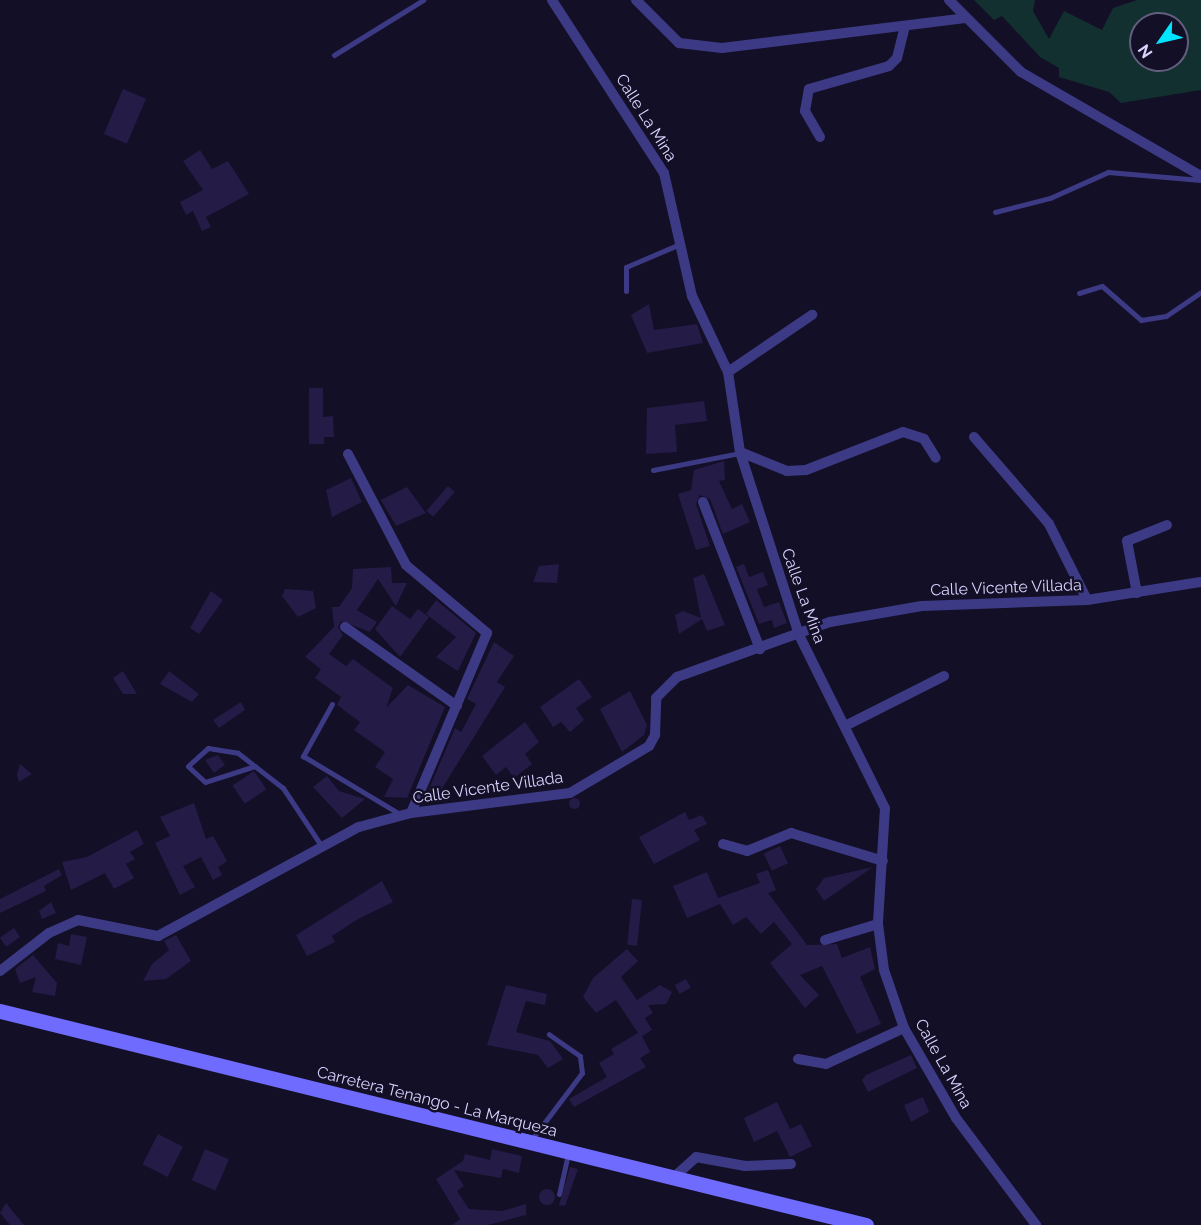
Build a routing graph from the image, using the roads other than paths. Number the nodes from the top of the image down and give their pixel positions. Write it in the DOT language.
graph roads {
  1 [pos="423,0"];
  2 [pos="552,0"];
  3 [pos="636,0"];
  4 [pos="949,0"];
  5 [pos="965,18"];
  6 [pos="905,26"];
  7 [pos="334,55"];
  8 [pos="820,137"];
  9 [pos="1201,178"];
  10 [pos="995,213"];
  11 [pos="680,244"];
  12 [pos="626,291"];
  13 [pos="1201,292"];
  14 [pos="1079,293"];
  15 [pos="812,315"];
  16 [pos="728,372"];
  17 [pos="975,437"];
  18 [pos="740,452"];
  19 [pos="348,454"];
  20 [pos="936,458"];
  21 [pos="653,470"];
  22 [pos="703,502"];
  23 [pos="1167,525"];
  24 [pos="1201,582"];
  25 [pos="1137,593"];
  26 [pos="1087,600"];
  27 [pos="345,627"];
  28 [pos="799,635"];
  29 [pos="760,649"];
  30 [pos="944,676"];
  31 [pos="332,704"];
  32 [pos="457,706"];
  33 [pos="845,726"];
  34 [pos="255,766"];
  35 [pos="406,814"];
  36 [pos="723,844"];
  37 [pos="322,847"];
  38 [pos="883,861"];
  39 [pos="878,924"];
  40 [pos="825,940"];
  41 [pos="0,971"];
  42 [pos="0,1011"];
  43 [pos="904,1028"];
  44 [pos="549,1034"];
  45 [pos="798,1059"];
  46 [pos="529,1143"];
  47 [pos="568,1152"];
  48 [pos="791,1164"];
  49 [pos="673,1178"];
  50 [pos="559,1194"];
  51 [pos="866,1225"];
  52 [pos="1036,1225"];
  1 -- 7 [label="lane"];
  2 -- 11 [label="street, Calle La Mina"];
  3 -- 6 [label="street"];
  4 -- 5 [label="street"];
  5 -- 6 [label="street"];
  5 -- 9 [label="street"];
  6 -- 8 [label="street"];
  9 -- 10 [label="lane"];
  11 -- 12 [label="lane"];
  11 -- 16 [label="street, Calle La Mina"];
  13 -- 14 [label="lane"];
  15 -- 16 [label="street"];
  16 -- 18 [label="street, Calle La Mina"];
  17 -- 26 [label="street"];
  18 -- 20 [label="street"];
  18 -- 21 [label="lane"];
  18 -- 28 [label="street, Calle La Mina"];
  19 -- 32 [label="street"];
  22 -- 29 [label="street"];
  23 -- 25 [label="street"];
  24 -- 25 [label="street, Calle Vicente Villada"];
  25 -- 26 [label="street, Calle Vicente Villada"];
  26 -- 28 [label="street, Calle Vicente Villada"];
  27 -- 32 [label="street"];
  28 -- 29 [label="street, Calle Vicente Villada"];
  28 -- 33 [label="street, Calle La Mina"];
  29 -- 35 [label="street, Calle Vicente Villada"];
  30 -- 33 [label="street"];
  31 -- 35 [label="lane"];
  32 -- 35 [label="street"];
  33 -- 38 [label="street, Calle La Mina"];
  34 -- 34 [label="lane"];
  34 -- 37 [label="lane"];
  35 -- 37 [label="street, Calle Vicente Villada"];
  36 -- 38 [label="street"];
  37 -- 41 [label="street, Calle Vicente Villada"];
  38 -- 39 [label="street, Calle La Mina"];
  39 -- 40 [label="street"];
  39 -- 43 [label="street, Calle La Mina"];
  42 -- 46 [label="main road, Carretera Tenango - La Marqueza"];
  43 -- 45 [label="street"];
  43 -- 52 [label="street, Calle La Mina"];
  44 -- 46 [label="lane"];
  46 -- 47 [label="main road, Carretera Tenango - La Marqueza"];
  47 -- 49 [label="main road, Carretera Tenango - La Marqueza"];
  47 -- 50 [label="lane"];
  48 -- 49 [label="street"];
  49 -- 51 [label="main road, Carretera Tenango - La Marqueza"];
}
